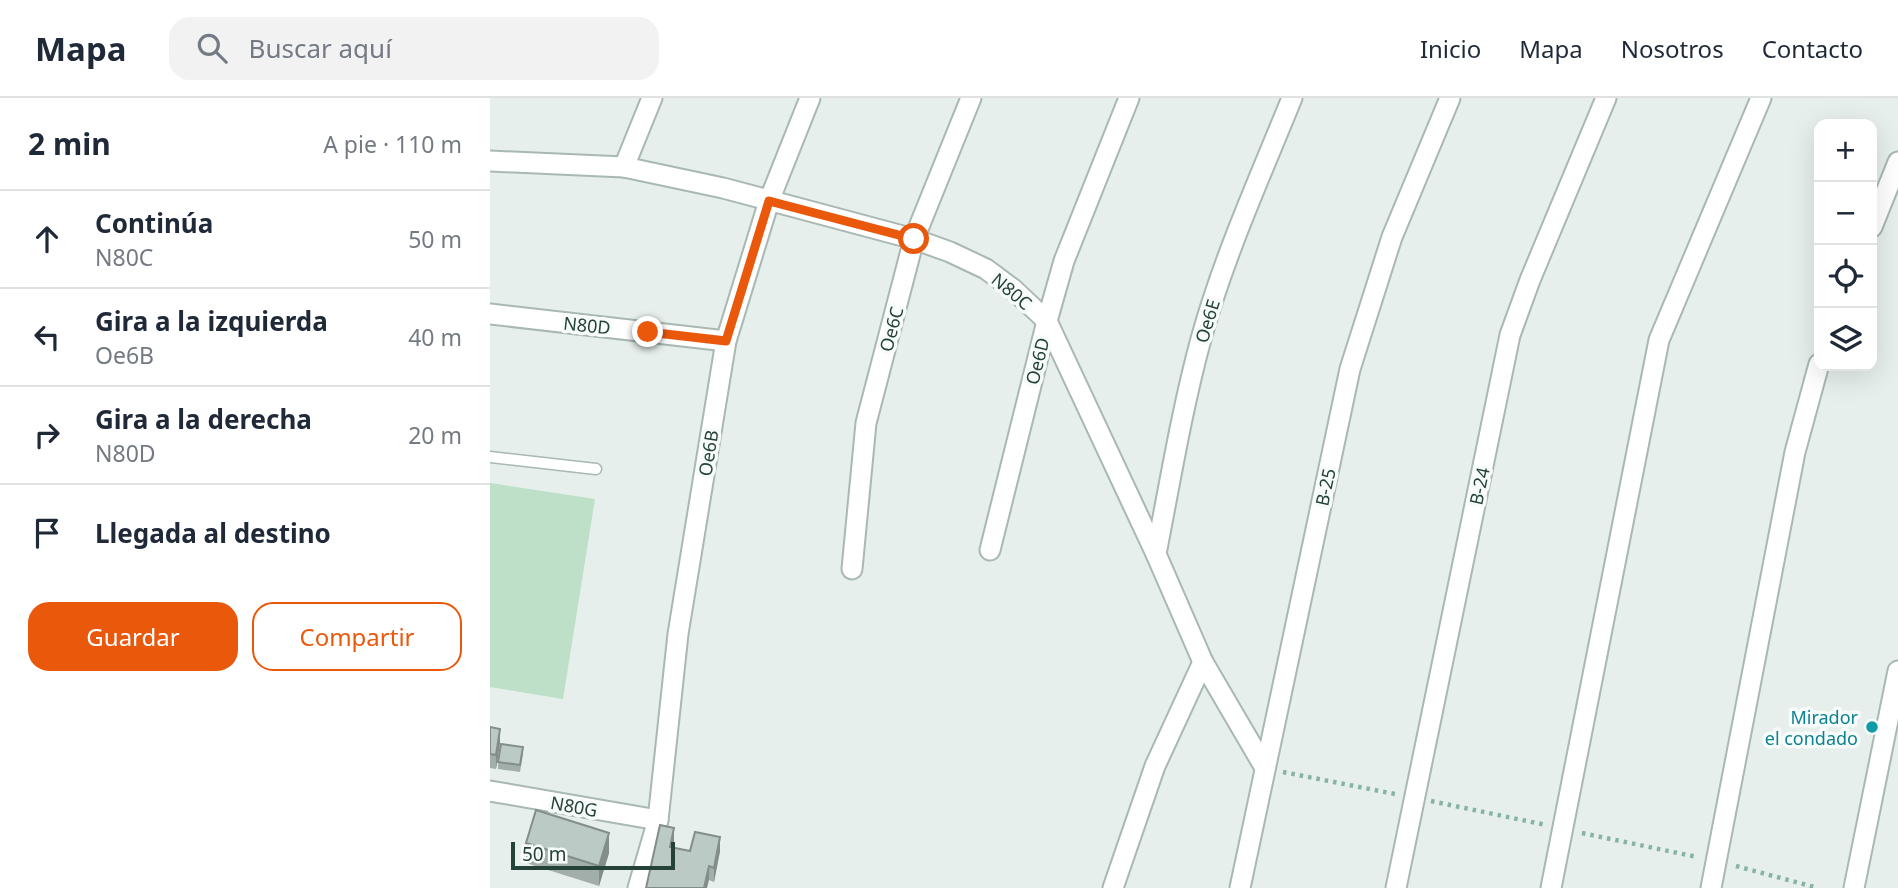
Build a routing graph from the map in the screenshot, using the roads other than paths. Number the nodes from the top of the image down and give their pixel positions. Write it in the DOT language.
graph roads {
  1 [pos="652,98"];
  2 [pos="810,98"];
  3 [pos="971,98"];
  4 [pos="1129,98"];
  5 [pos="1292,98"];
  6 [pos="1450,98"];
  7 [pos="1606,98"];
  8 [pos="1761,98"];
  9 [pos="490,161"];
  10 [pos="1898,162"];
  11 [pos="624,167"];
  12 [pos="769,201"];
  13 [pos="1877,214"];
  14 [pos="914,239"];
  15 [pos="490,314"];
  16 [pos="1047,321"];
  17 [pos="726,341"];
  18 [pos="1817,371"];
  19 [pos="490,457"];
  20 [pos="596,469"];
  21 [pos="990,550"];
  22 [pos="1156,554"];
  23 [pos="852,569"];
  24 [pos="1203,662"];
  25 [pos="1898,671"];
  26 [pos="1265,768"];
  27 [pos="490,791"];
  28 [pos="657,820"];
  29 [pos="638,888"];
  30 [pos="1113,888"];
  31 [pos="1240,888"];
  32 [pos="1396,888"];
  33 [pos="1551,888"];
  34 [pos="1711,888"];
  35 [pos="1854,888"];
  1 -- 11 [label="street"];
  2 -- 12 [label="street, Oe6B"];
  3 -- 14 [label="street, Oe6C"];
  4 -- 16 [label="street, Oe6D"];
  5 -- 22 [label="street, Oe6E"];
  6 -- 26 [label="street, B-25"];
  7 -- 32 [label="street, B-24"];
  8 -- 33 [label="street"];
  9 -- 11 [label="street, N80C"];
  10 -- 13 [label="street"];
  11 -- 12 [label="street, N80C"];
  12 -- 14 [label="street, N80C"];
  12 -- 17 [label="street, Oe6B"];
  14 -- 16 [label="street, N80C"];
  14 -- 23 [label="street, Oe6C"];
  15 -- 17 [label="street, N80D"];
  16 -- 21 [label="street, Oe6D"];
  16 -- 22 [label="street, N80C"];
  17 -- 28 [label="street, Oe6B"];
  18 -- 34 [label="street"];
  19 -- 20 [label="lane"];
  22 -- 24 [label="street, N80C"];
  24 -- 26 [label="street, N80C"];
  24 -- 30 [label="street"];
  25 -- 35 [label="street"];
  26 -- 31 [label="street, B-25"];
  27 -- 28 [label="street, N80G"];
  28 -- 29 [label="street, Oe6B"];
}
